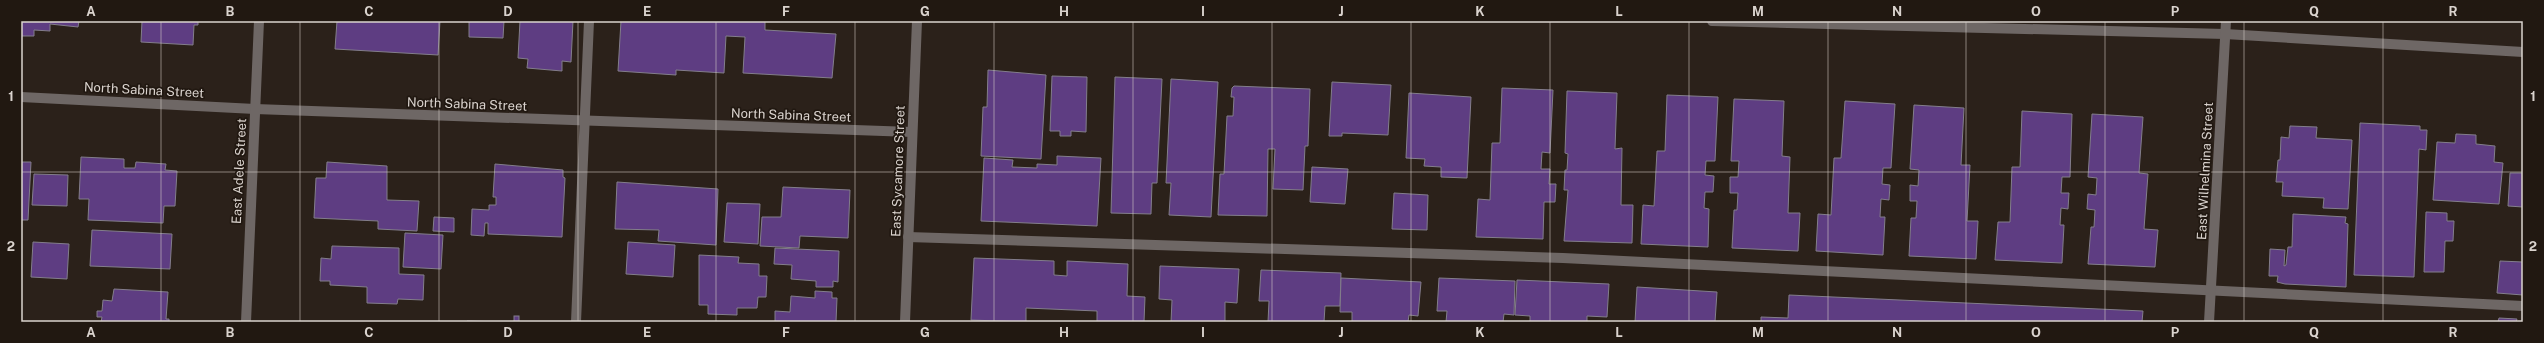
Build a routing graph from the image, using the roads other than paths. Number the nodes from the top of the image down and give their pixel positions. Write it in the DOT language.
graph roads {
  1 [pos="259,21"];
  2 [pos="589,21"];
  3 [pos="917,21"];
  4 [pos="1712,21"];
  5 [pos="2226,21"];
  6 [pos="2225,34"];
  7 [pos="2523,52"];
  8 [pos="21,97"];
  9 [pos="255,110"];
  10 [pos="585,121"];
  11 [pos="912,132"];
  12 [pos="908,237"];
  13 [pos="2211,292"];
  14 [pos="2523,306"];
  15 [pos="246,322"];
  16 [pos="576,322"];
  17 [pos="905,322"];
  18 [pos="2209,322"];
  1 -- 9 [label="street, East Adele Street"];
  2 -- 10 [label="street"];
  3 -- 11 [label="street, East Sycamore Street"];
  4 -- 6 [label="street"];
  5 -- 6 [label="street, East Wilhelmina Street"];
  6 -- 7 [label="street"];
  6 -- 13 [label="street, East Wilhelmina Street"];
  8 -- 9 [label="street, North Sabina Street"];
  9 -- 10 [label="street, North Sabina Street"];
  9 -- 15 [label="street, East Adele Street"];
  10 -- 11 [label="street, North Sabina Street"];
  10 -- 16 [label="street"];
  11 -- 12 [label="street, East Sycamore Street"];
  12 -- 13 [label="street"];
  12 -- 17 [label="street, East Sycamore Street"];
  13 -- 14 [label="street"];
  13 -- 18 [label="street, East Wilhelmina Street"];
}
